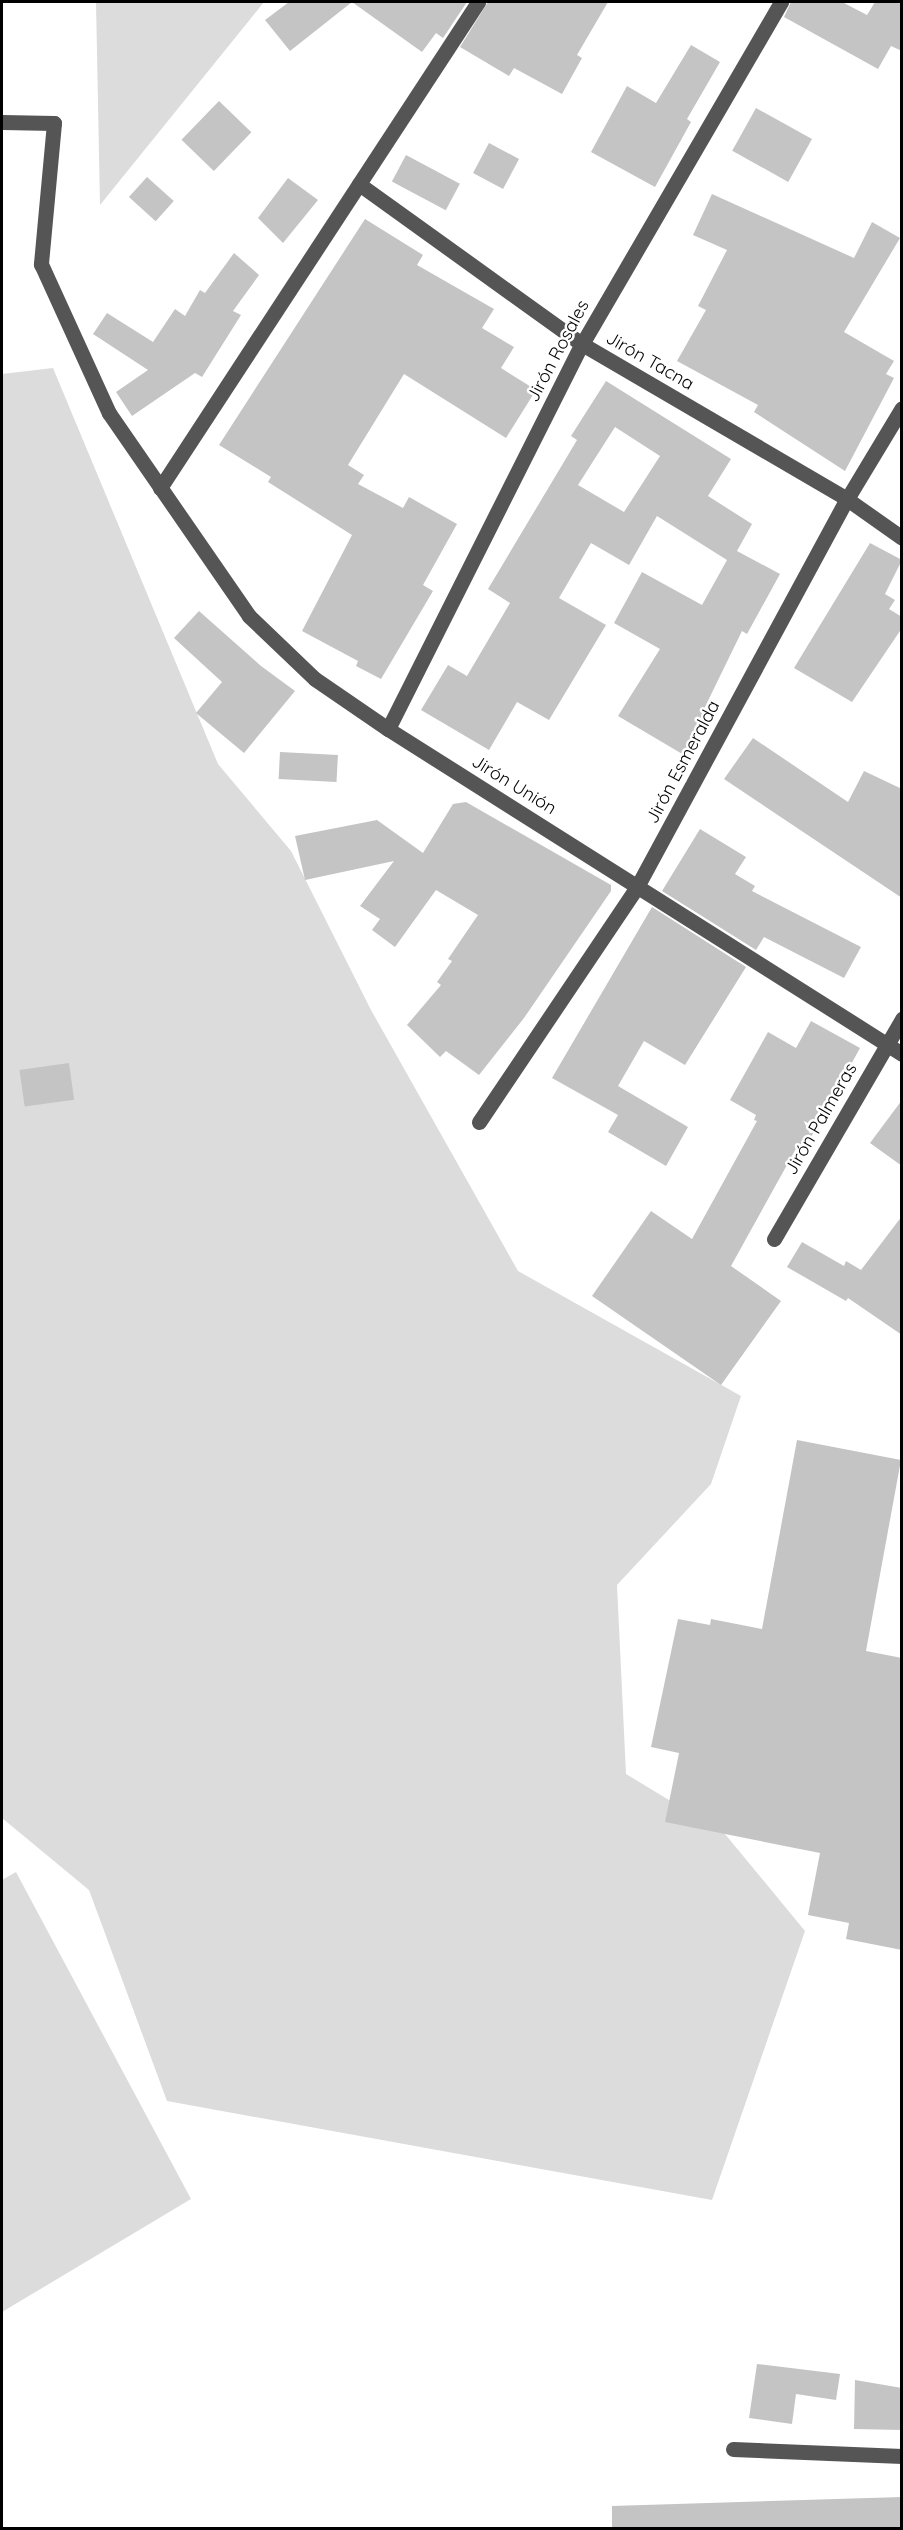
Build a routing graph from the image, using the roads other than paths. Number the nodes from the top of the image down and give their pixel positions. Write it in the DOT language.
graph roads {
  1 [pos="478,2"];
  2 [pos="781,2"];
  3 [pos="2,122"];
  4 [pos="359,184"];
  5 [pos="582,344"];
  6 [pos="902,408"];
  7 [pos="160,488"];
  8 [pos="847,499"];
  9 [pos="902,538"];
  10 [pos="388,729"];
  11 [pos="638,885"];
  12 [pos="902,1019"];
  13 [pos="887,1045"];
  14 [pos="902,1054"];
  15 [pos="479,1122"];
  16 [pos="774,1239"];
  17 [pos="733,2449"];
  18 [pos="902,2456"];
  1 -- 4 [label="street"];
  2 -- 5 [label="street, Jirón Rosales"];
  3 -- 7 [label="street, Jirón Unión"];
  4 -- 5 [label="street, Jirón Tacna"];
  4 -- 7 [label="street"];
  5 -- 8 [label="street, Jirón Tacna"];
  5 -- 10 [label="street, Jirón Rosales"];
  6 -- 8 [label="street, Jirón Esmeralda"];
  7 -- 10 [label="street, Jirón Unión"];
  8 -- 9 [label="street, Jirón Tacna"];
  8 -- 11 [label="street, Jirón Esmeralda"];
  10 -- 11 [label="street, Jirón Unión"];
  11 -- 13 [label="street, Jirón Unión"];
  11 -- 15 [label="street, Jirón Esmeralda"];
  12 -- 13 [label="street, Jirón Palmeras"];
  13 -- 14 [label="street, Jirón Unión"];
  13 -- 16 [label="street, Jirón Palmeras"];
  17 -- 18 [label="street"];
}
